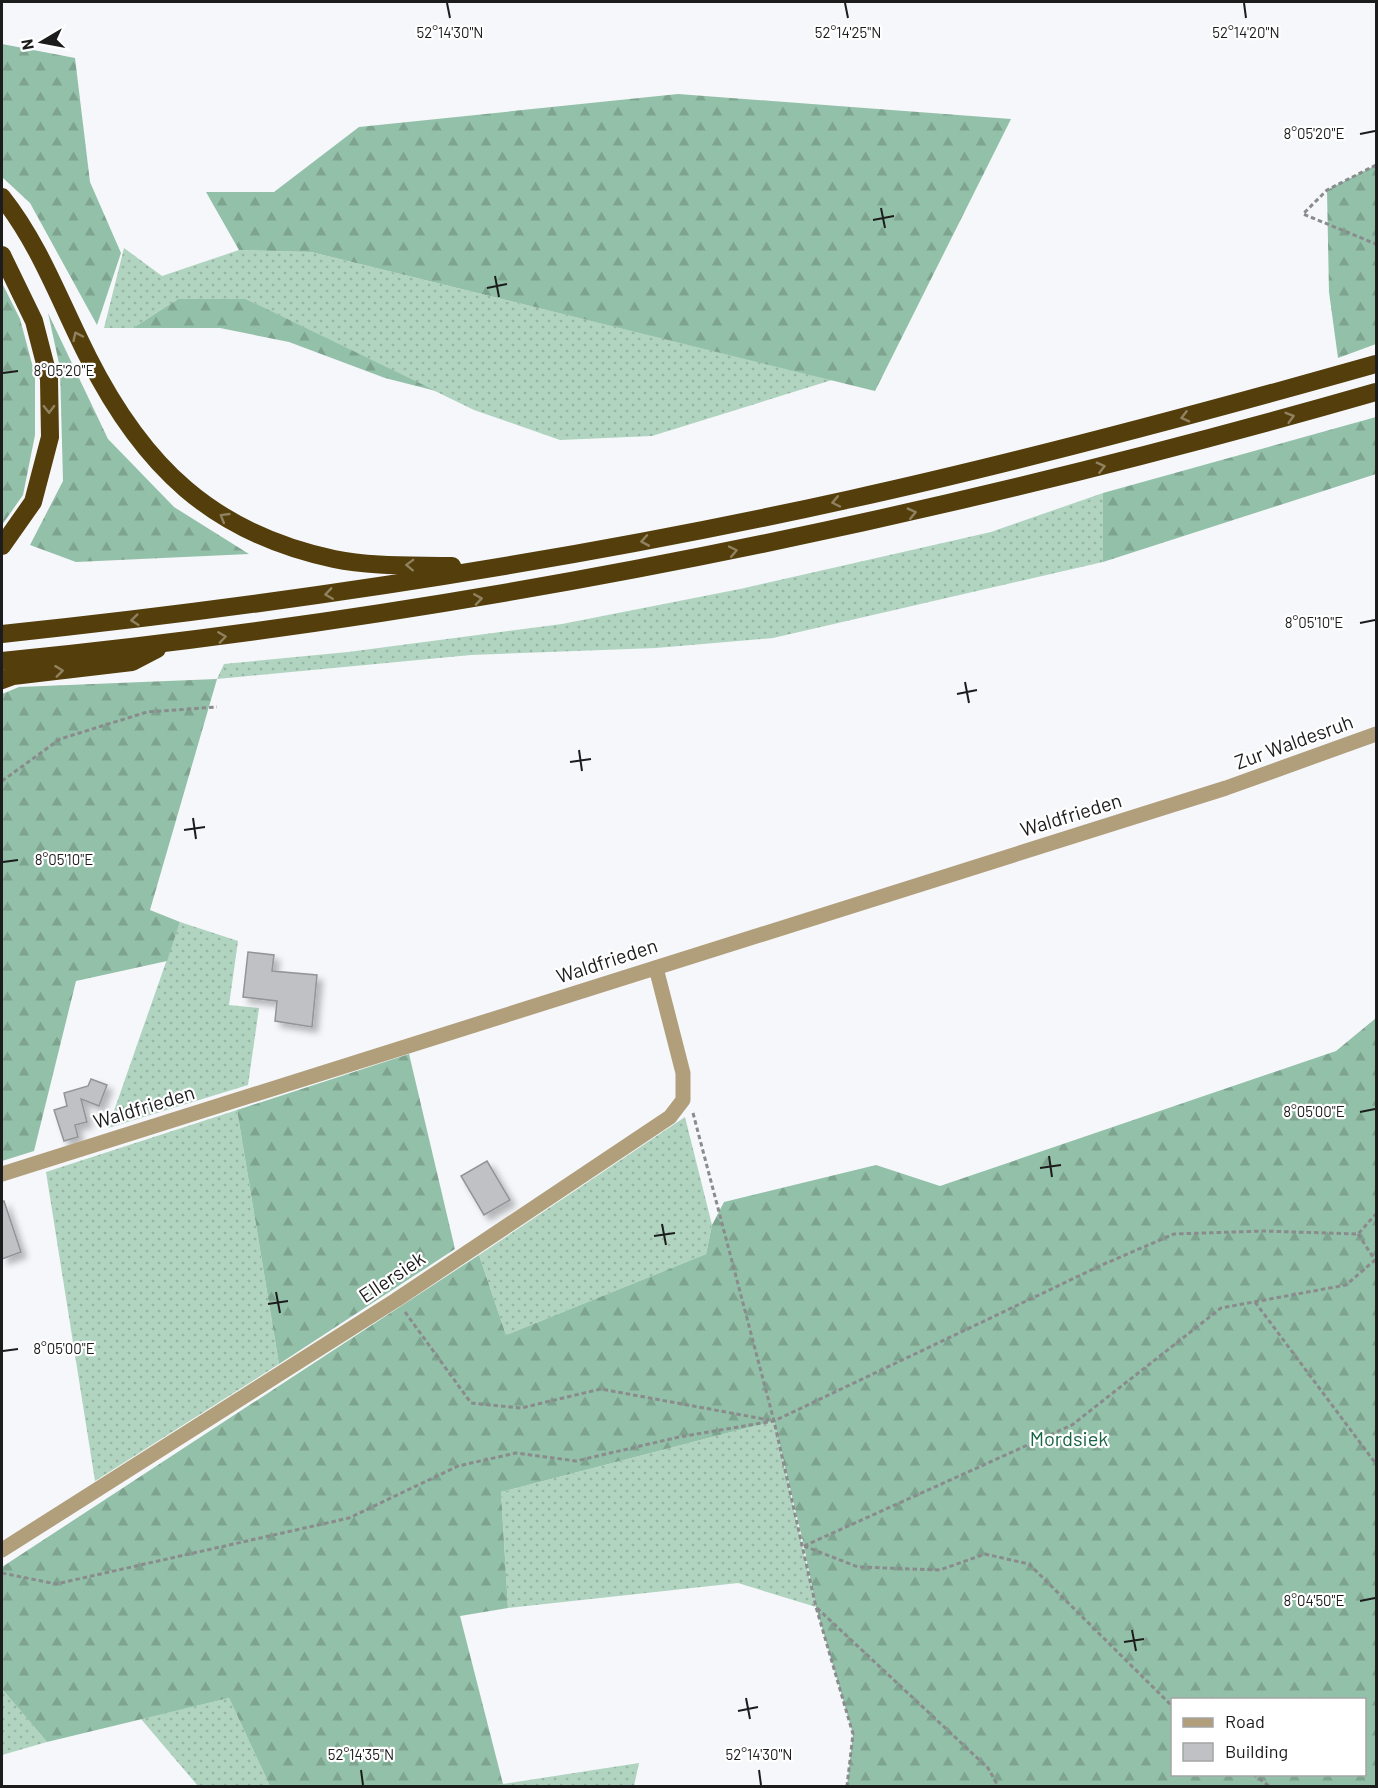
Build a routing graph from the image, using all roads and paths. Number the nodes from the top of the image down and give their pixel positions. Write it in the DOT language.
graph roads {
  1 [pos="1377,165"];
  2 [pos="2,197"];
  3 [pos="1377,244"];
  4 [pos="2,255"];
  5 [pos="1377,364"];
  6 [pos="1377,392"];
  7 [pos="2,546"];
  8 [pos="490,567"];
  9 [pos="2,634"];
  10 [pos="165,645"];
  11 [pos="2,660"];
  12 [pos="2,680"];
  13 [pos="218,707"];
  14 [pos="1377,734"];
  15 [pos="2,781"];
  16 [pos="1226,788"];
  17 [pos="656,968"];
  18 [pos="683,1100"];
  19 [pos="2,1174"];
  20 [pos="1377,1214"];
  21 [pos="1358,1234"];
  22 [pos="1376,1261"];
  23 [pos="396,1300"];
  24 [pos="1256,1302"];
  25 [pos="774,1421"];
  26 [pos="1377,1464"];
  27 [pos="804,1546"];
  28 [pos="2,1550"];
  29 [pos="2,1573"];
  30 [pos="816,1607"];
  31 [pos="1171,1704"];
  32 [pos="1256,1776"];
  33 [pos="847,1786"];
  34 [pos="998,1786"];
  35 [pos="1269,1786"];
  1 -- 3 [label="path"];
  8 -- 2 [label="highway, one-way"];
  4 -- 7 [label="highway, one-way"];
  5 -- 8 [label="highway, one-way"];
  10 -- 6 [label="highway, one-way"];
  8 -- 9 [label="highway, one-way"];
  10 -- 11 [label="highway"];
  12 -- 10 [label="highway, one-way"];
  13 -- 15 [label="path"];
  14 -- 16 [label="street, Zur Waldesruh"];
  16 -- 17 [label="street, Waldfrieden"];
  17 -- 18 [label="street"];
  17 -- 19 [label="street, Waldfrieden"];
  18 -- 23 [label="street, Ellersiek"];
  18 -- 25 [label="path"];
  20 -- 21 [label="path"];
  21 -- 22 [label="path"];
  21 -- 25 [label="path"];
  22 -- 24 [label="path"];
  23 -- 25 [label="path"];
  23 -- 28 [label="street, Ellersiek"];
  24 -- 26 [label="path"];
  24 -- 27 [label="path"];
  25 -- 27 [label="path"];
  25 -- 29 [label="path"];
  27 -- 30 [label="path"];
  27 -- 31 [label="path"];
  30 -- 33 [label="path"];
  30 -- 34 [label="path"];
  32 -- 35 [label="path"];
}
